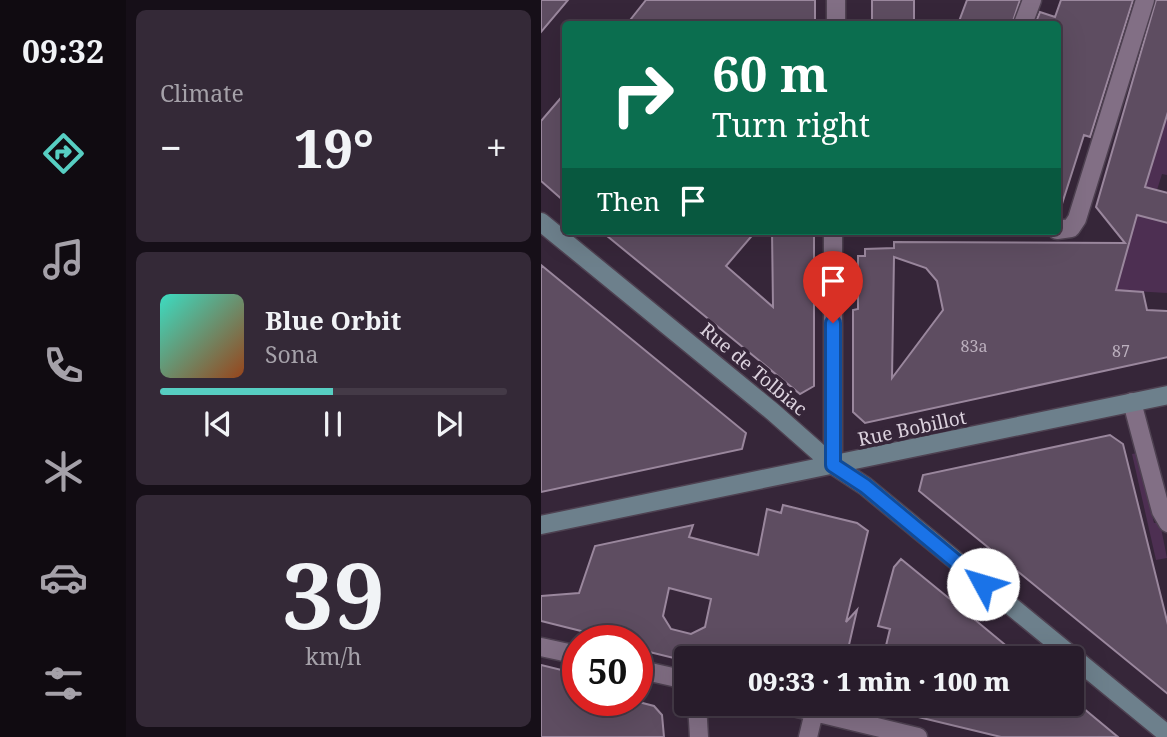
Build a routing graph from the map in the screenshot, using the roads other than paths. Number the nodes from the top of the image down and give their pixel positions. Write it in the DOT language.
graph roads {
  1 [pos="836,0"];
  2 [pos="1032,0"];
  3 [pos="1145,0"];
  4 [pos="836,21"];
  5 [pos="1024,21"];
  6 [pos="541,222"];
  7 [pos="1061,229"];
  8 [pos="833,235"];
  9 [pos="1167,395"];
  10 [pos="1133,402"];
  11 [pos="833,465"];
  12 [pos="1167,523"];
  13 [pos="541,524"];
  14 [pos="541,647"];
  15 [pos="562,652"];
  16 [pos="653,673"];
  17 [pos="674,677"];
  18 [pos="698,716"];
  19 [pos="812,716"];
  20 [pos="830,716"];
  21 [pos="1167,735"];
  22 [pos="699,737"];
  23 [pos="808,737"];
  24 [pos="918,737"];
  1 -- 4 [label="street"];
  2 -- 5 [label="street"];
  3 -- 7 [label="street"];
  6 -- 11 [label="main road, Rue de Tolbiac"];
  8 -- 11 [label="street"];
  9 -- 10 [label="main road, Rue Bobillot"];
  10 -- 11 [label="main road, Rue Bobillot"];
  10 -- 12 [label="street"];
  11 -- 13 [label="main road, Rue Bobillot"];
  11 -- 21 [label="main road, Rue de Tolbiac"];
  14 -- 15 [label="street"];
  16 -- 17 [label="street"];
  18 -- 22 [label="street"];
  19 -- 23 [label="street"];
  20 -- 24 [label="street"];
}
